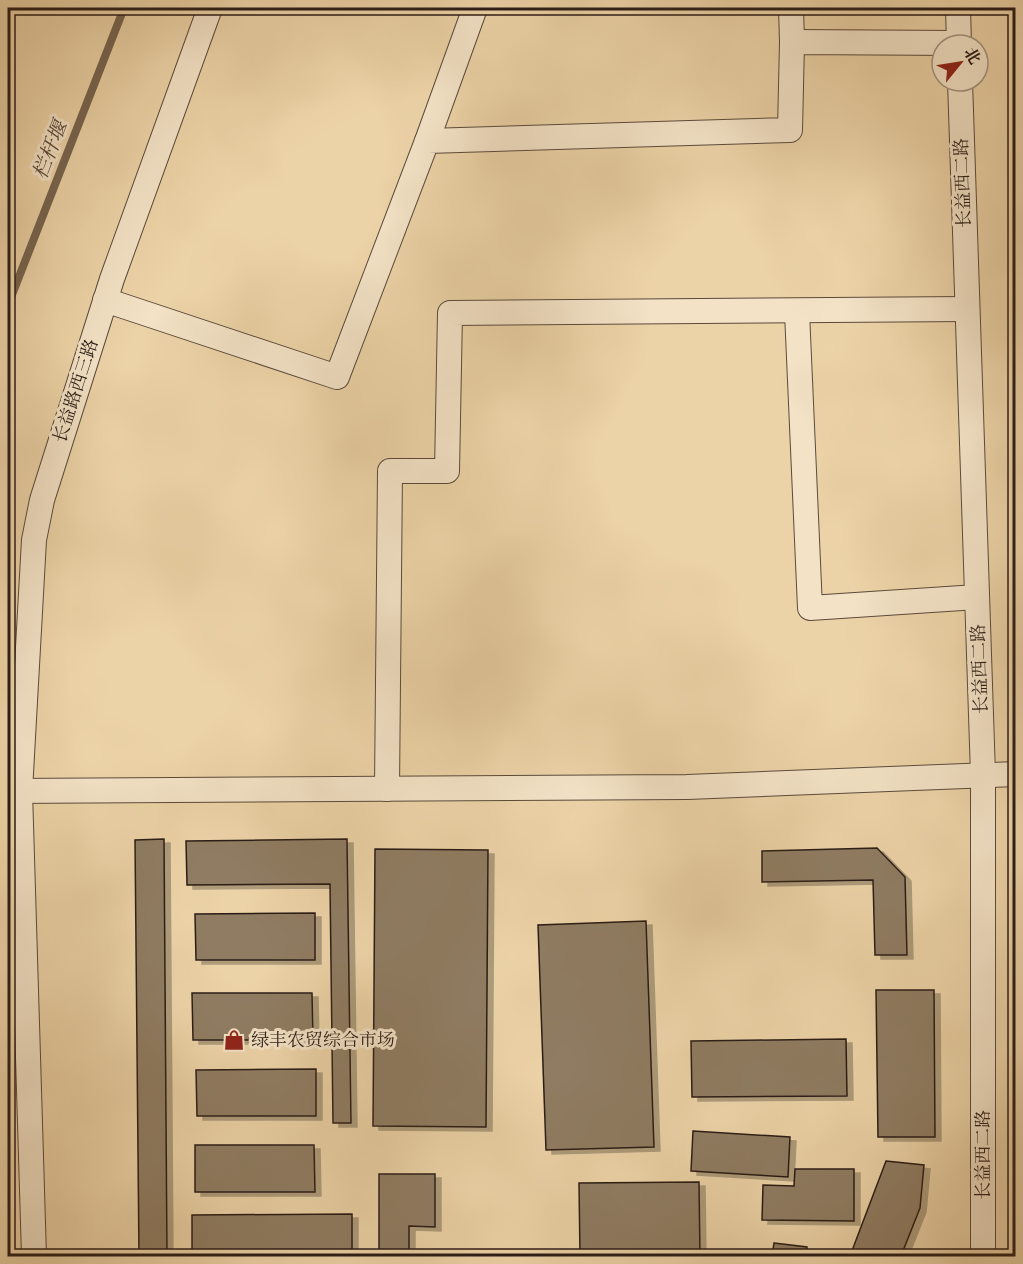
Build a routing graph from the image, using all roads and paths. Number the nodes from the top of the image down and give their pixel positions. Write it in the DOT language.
graph roads {
  1 [pos="210,8"];
  2 [pos="475,8"];
  3 [pos="791,8"];
  4 [pos="958,8"];
  5 [pos="959,33"];
  6 [pos="792,42"];
  7 [pos="930,44"];
  8 [pos="960,93"];
  9 [pos="427,141"];
  10 [pos="105,300"];
  11 [pos="967,309"];
  12 [pos="797,312"];
  13 [pos="977,597"];
  14 [pos="1016,774"];
  15 [pos="983,775"];
  16 [pos="387,789"];
  17 [pos="14,791"];
  18 [pos="34,1257"];
  19 [pos="983,1257"];
  1 -- 10 [label="street, 长益路西三路"];
  2 -- 9 [label="street"];
  3 -- 6 [label="street"];
  4 -- 5 [label="street"];
  6 -- 7 [label="street"];
  6 -- 9 [label="street"];
  8 -- 11 [label="street, 长益西二路"];
  9 -- 10 [label="street"];
  10 -- 17 [label="street, 长益路西三路"];
  11 -- 12 [label="street"];
  11 -- 13 [label="street, 长益西二路"];
  12 -- 13 [label="street"];
  12 -- 16 [label="street"];
  13 -- 15 [label="street, 长益西二路"];
  14 -- 15 [label="street"];
  15 -- 16 [label="street"];
  15 -- 19 [label="street, 长益西二路"];
  16 -- 17 [label="street"];
  17 -- 18 [label="street, 长益路西三路"];
}
